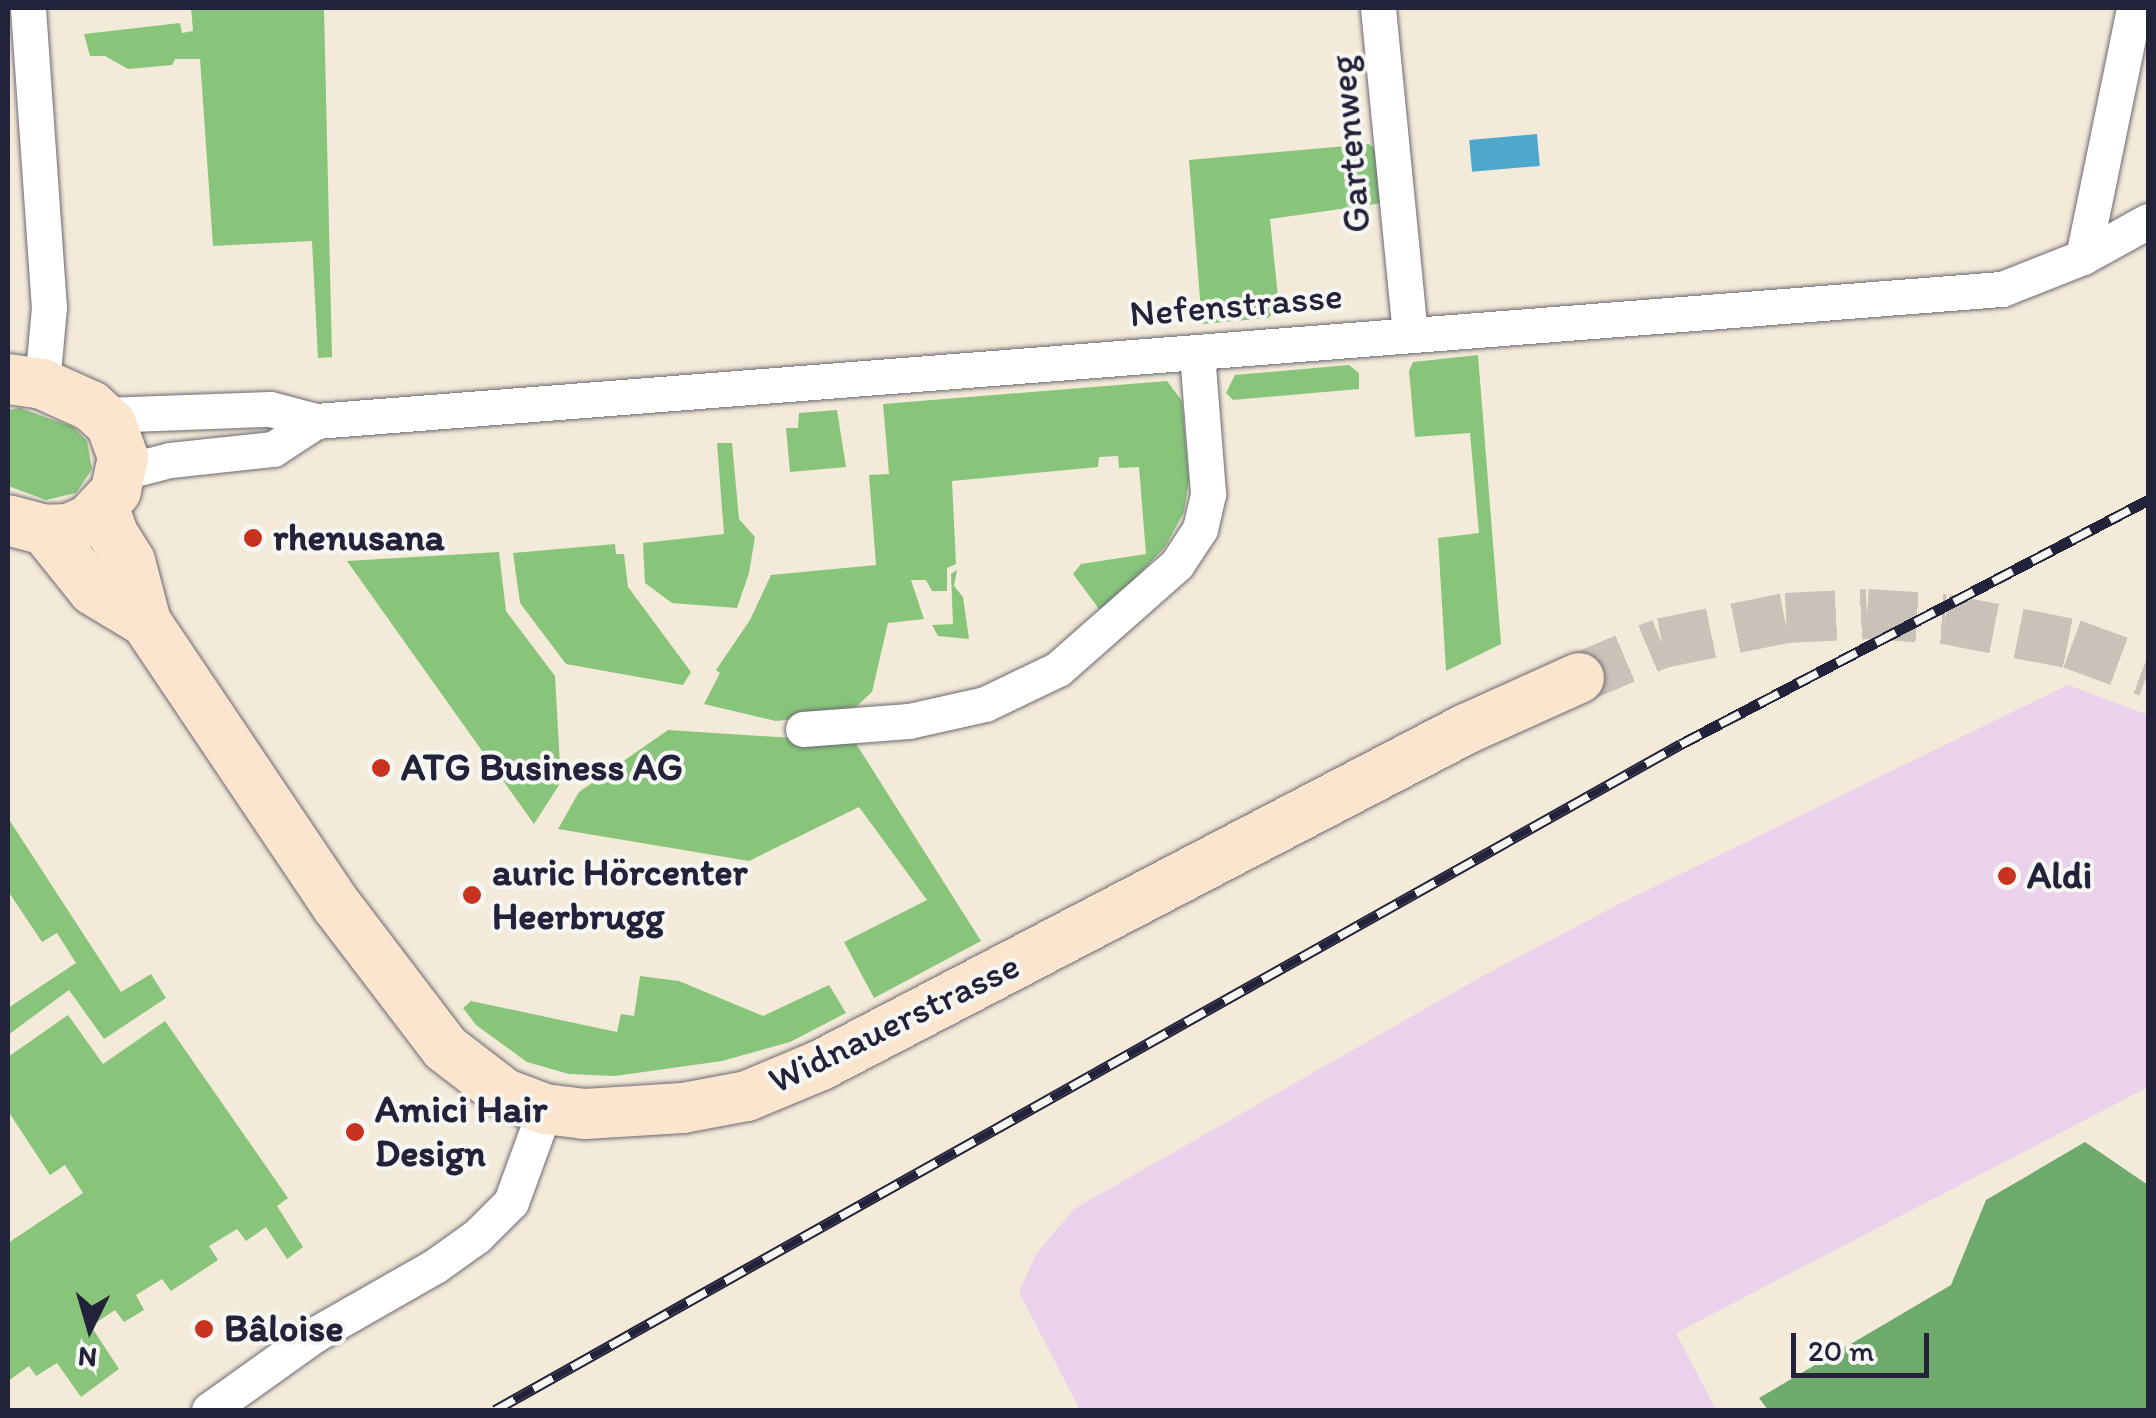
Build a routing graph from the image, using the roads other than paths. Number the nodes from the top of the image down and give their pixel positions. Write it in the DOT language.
graph roads {
  1 [pos="28,8"];
  2 [pos="1378,8"];
  3 [pos="2134,8"];
  4 [pos="2148,221"];
  5 [pos="2083,257"];
  6 [pos="1410,332"];
  7 [pos="1197,352"];
  8 [pos="25,382"];
  9 [pos="103,414"];
  10 [pos="316,421"];
  11 [pos="114,490"];
  12 [pos="26,525"];
  13 [pos="146,622"];
  14 [pos="1579,678"];
  15 [pos="803,730"];
  16 [pos="544,1108"];
  17 [pos="209,1410"];
  1 -- 8 [label="street"];
  2 -- 6 [label="street, Gartenweg"];
  3 -- 5 [label="street"];
  4 -- 5 [label="street, Nefenstrasse"];
  5 -- 6 [label="street, Nefenstrasse"];
  6 -- 7 [label="street, Nefenstrasse"];
  7 -- 10 [label="street, Nefenstrasse"];
  7 -- 15 [label="street"];
  8 -- 9 [label="main road"];
  9 -- 10 [label="street, Nefenstrasse"];
  9 -- 11 [label="main road, Widnauerstrasse"];
  10 -- 11 [label="street, Nefenstrasse"];
  11 -- 12 [label="main road"];
  11 -- 13 [label="main road, Widnauerstrasse"];
  12 -- 13 [label="main road, Widnauerstrasse"];
  13 -- 16 [label="main road, Widnauerstrasse"];
  14 -- 16 [label="main road, Widnauerstrasse"];
  16 -- 17 [label="street"];
}
